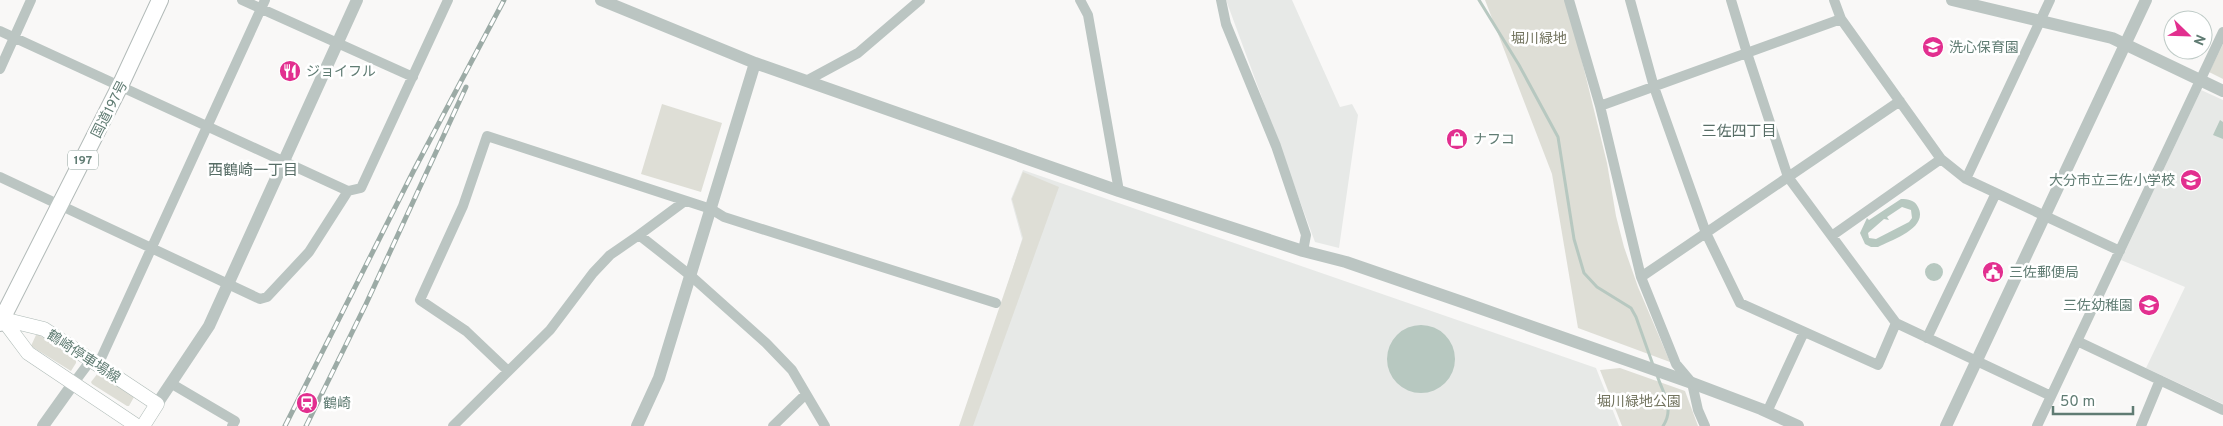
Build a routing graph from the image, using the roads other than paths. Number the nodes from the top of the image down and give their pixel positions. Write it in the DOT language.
graph roads {
  1 [pos="31,0"];
  2 [pos="160,0"];
  3 [pos="242,0"];
  4 [pos="357,0"];
  5 [pos="448,0"];
  6 [pos="601,0"];
  7 [pos="920,0"];
  8 [pos="1080,0"];
  9 [pos="1221,0"];
  10 [pos="1570,0"];
  11 [pos="1630,0"];
  12 [pos="1731,0"];
  13 [pos="1834,0"];
  14 [pos="1952,0"];
  15 [pos="2050,0"];
  16 [pos="2146,0"];
  17 [pos="263,4"];
  18 [pos="1841,19"];
  19 [pos="2040,21"];
  20 [pos="0,31"];
  21 [pos="2223,32"];
  22 [pos="14,38"];
  23 [pos="338,43"];
  24 [pos="2125,44"];
  25 [pos="1747,53"];
  26 [pos="755,63"];
  27 [pos="0,69"];
  28 [pos="413,77"];
  29 [pos="808,80"];
  30 [pos="2200,80"];
  31 [pos="120,86"];
  32 [pos="1654,87"];
  33 [pos="2223,91"];
  34 [pos="1900,101"];
  35 [pos="1600,106"];
  36 [pos="207,126"];
  37 [pos="1941,159"];
  38 [pos="284,161"];
  39 [pos="0,177"];
  40 [pos="1788,177"];
  41 [pos="1966,179"];
  42 [pos="348,191"];
  43 [pos="1119,191"];
  44 [pos="1996,193"];
  45 [pos="685,201"];
  46 [pos="60,205"];
  47 [pos="711,209"];
  48 [pos="2045,216"];
  49 [pos="1706,233"];
  50 [pos="639,235"];
  51 [pos="1833,236"];
  52 [pos="152,248"];
  53 [pos="1303,251"];
  54 [pos="2120,251"];
  55 [pos="691,276"];
  56 [pos="1641,277"];
  57 [pos="228,284"];
  58 [pos="996,303"];
  59 [pos="1,319"];
  60 [pos="1896,323"];
  61 [pos="1804,332"];
  62 [pos="1927,338"];
  63 [pos="2077,341"];
  64 [pos="1977,361"];
  65 [pos="94,363"];
  66 [pos="508,371"];
  67 [pos="2160,380"];
  68 [pos="1692,383"];
  69 [pos="73,384"];
  70 [pos="172,384"];
  71 [pos="806,394"];
  72 [pos="2051,396"];
  73 [pos="158,404"];
  74 [pos="2223,410"];
  75 [pos="1767,412"];
  76 [pos="43,426"];
  77 [pos="137,426"];
  78 [pos="143,426"];
  79 [pos="232,426"];
  80 [pos="453,426"];
  81 [pos="637,426"];
  82 [pos="772,426"];
  83 [pos="825,426"];
  84 [pos="1705,426"];
  85 [pos="1798,426"];
  86 [pos="1946,426"];
  87 [pos="2037,426"];
  88 [pos="2141,426"];
  1 -- 22 [label="street"];
  2 -- 31 [label="highway, 国道197号 / 197"];
  3 -- 17 [label="street"];
  4 -- 23 [label="street"];
  5 -- 28 [label="street"];
  6 -- 26 [label="street"];
  7 -- 29 [label="street"];
  8 -- 43 [label="street"];
  9 -- 53 [label="street"];
  10 -- 35 [label="street"];
  11 -- 32 [label="street"];
  12 -- 25 [label="street"];
  13 -- 18 [label="street"];
  14 -- 19 [label="street"];
  15 -- 19 [label="street"];
  16 -- 24 [label="street"];
  17 -- 23 [label="street"];
  17 -- 36 [label="street"];
  18 -- 25 [label="street"];
  18 -- 34 [label="street"];
  19 -- 24 [label="street"];
  19 -- 41 [label="street"];
  20 -- 22 [label="street"];
  21 -- 30 [label="street"];
  22 -- 27 [label="street"];
  22 -- 31 [label="street"];
  23 -- 28 [label="street"];
  23 -- 38 [label="street"];
  24 -- 30 [label="street"];
  24 -- 48 [label="street"];
  25 -- 32 [label="street"];
  25 -- 40 [label="street"];
  26 -- 29 [label="street"];
  26 -- 47 [label="street"];
  28 -- 42 [label="street"];
  29 -- 43 [label="street"];
  30 -- 33 [label="street"];
  30 -- 54 [label="street"];
  31 -- 36 [label="street"];
  31 -- 46 [label="highway, 国道197号 / 197"];
  32 -- 35 [label="street"];
  32 -- 49 [label="street"];
  34 -- 37 [label="street"];
  34 -- 40 [label="street"];
  35 -- 56 [label="street"];
  36 -- 38 [label="street"];
  36 -- 52 [label="street"];
  37 -- 41 [label="street"];
  37 -- 51 [label="street"];
  38 -- 42 [label="street"];
  38 -- 57 [label="street"];
  39 -- 46 [label="street"];
  40 -- 49 [label="street"];
  40 -- 51 [label="street"];
  41 -- 44 [label="street"];
  42 -- 57 [label="street"];
  43 -- 53 [label="street"];
  44 -- 48 [label="street"];
  44 -- 62 [label="street"];
  45 -- 47 [label="street"];
  45 -- 50 [label="street"];
  45 -- 66 [label="street"];
  46 -- 52 [label="street"];
  46 -- 59 [label="highway, 国道197号 / 197"];
  47 -- 55 [label="street"];
  47 -- 58 [label="street"];
  48 -- 54 [label="street"];
  48 -- 64 [label="street"];
  49 -- 56 [label="street"];
  49 -- 61 [label="street"];
  50 -- 55 [label="street"];
  50 -- 66 [label="street"];
  51 -- 60 [label="street"];
  52 -- 57 [label="street"];
  52 -- 65 [label="street"];
  53 -- 68 [label="street"];
  54 -- 63 [label="street"];
  55 -- 71 [label="street"];
  55 -- 81 [label="street"];
  56 -- 68 [label="street"];
  57 -- 70 [label="street"];
  59 -- 65 [label="main road, 鶴崎停車場線"];
  59 -- 69 [label="main road, 鶴崎停車場線"];
  60 -- 61 [label="street"];
  60 -- 62 [label="street"];
  61 -- 75 [label="street"];
  62 -- 64 [label="street"];
  63 -- 67 [label="street"];
  63 -- 72 [label="street"];
  64 -- 72 [label="street"];
  64 -- 86 [label="street"];
  65 -- 69 [label="street"];
  65 -- 73 [label="main road, 鶴崎停車場線"];
  66 -- 80 [label="street"];
  67 -- 74 [label="street"];
  67 -- 88 [label="street"];
  68 -- 75 [label="street"];
  68 -- 84 [label="street"];
  69 -- 76 [label="street"];
  69 -- 77 [label="main road, 鶴崎停車場線"];
  70 -- 73 [label="street"];
  70 -- 79 [label="street"];
  71 -- 82 [label="street"];
  71 -- 83 [label="street"];
  72 -- 87 [label="street"];
  73 -- 78 [label="main road"];
  75 -- 85 [label="street"];
}
